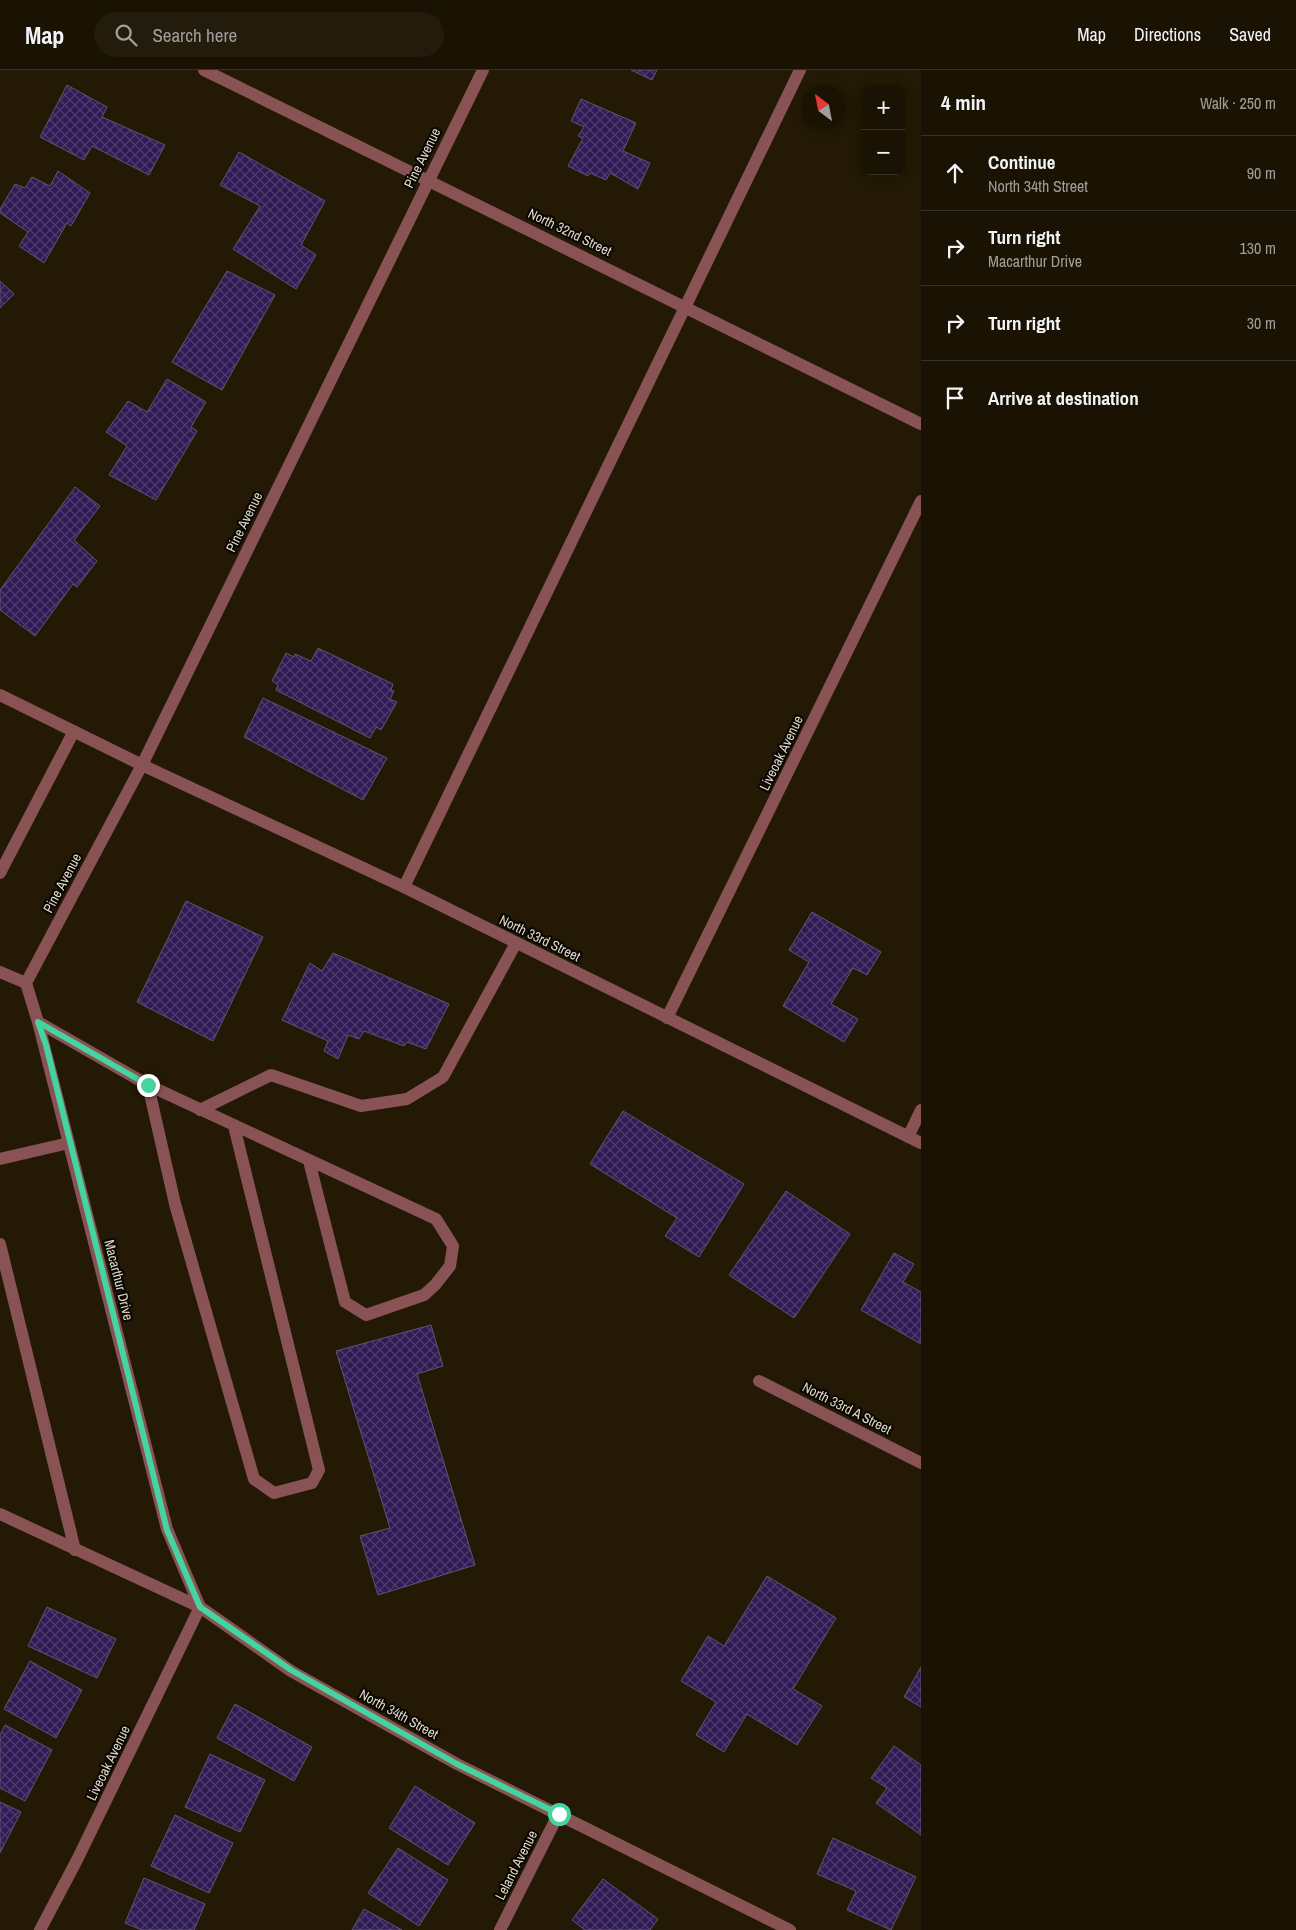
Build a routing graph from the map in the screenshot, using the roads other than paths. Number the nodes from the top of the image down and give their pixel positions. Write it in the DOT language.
graph roads {
  1 [pos="204,70"];
  2 [pos="483,70"];
  3 [pos="800,70"];
  4 [pos="428,179"];
  5 [pos="685,306"];
  6 [pos="921,424"];
  7 [pos="921,501"];
  8 [pos="0,695"];
  9 [pos="74,731"];
  10 [pos="142,765"];
  11 [pos="0,873"];
  12 [pos="404,887"];
  13 [pos="516,943"];
  14 [pos="0,972"];
  15 [pos="26,983"];
  16 [pos="667,1018"];
  17 [pos="38,1022"];
  18 [pos="148,1085"];
  19 [pos="200,1110"];
  20 [pos="921,1110"];
  21 [pos="234,1126"];
  22 [pos="908,1137"];
  23 [pos="69,1143"];
  24 [pos="921,1144"];
  25 [pos="0,1159"];
  26 [pos="309,1161"];
  27 [pos="0,1244"];
  28 [pos="759,1381"];
  29 [pos="921,1463"];
  30 [pos="0,1514"];
  31 [pos="74,1550"];
  32 [pos="200,1607"];
  33 [pos="559,1814"];
  34 [pos="40,1930"];
  35 [pos="500,1930"];
  36 [pos="790,1930"];
  1 -- 4 [label="street, North 32nd Street"];
  2 -- 4 [label="street, Pine Avenue"];
  3 -- 5 [label="street"];
  4 -- 5 [label="street, North 32nd Street"];
  4 -- 10 [label="street, Pine Avenue"];
  5 -- 6 [label="street, North 32nd Street"];
  5 -- 12 [label="street"];
  7 -- 16 [label="street, Liveoak Avenue"];
  8 -- 9 [label="street, North 33rd Street"];
  9 -- 10 [label="street, North 33rd Street"];
  9 -- 11 [label="street"];
  10 -- 12 [label="street, North 33rd Street"];
  10 -- 15 [label="street, Pine Avenue"];
  12 -- 13 [label="street, North 33rd Street"];
  13 -- 16 [label="street, North 33rd Street"];
  13 -- 19 [label="street"];
  14 -- 15 [label="street"];
  15 -- 17 [label="street, Macarthur Drive"];
  16 -- 22 [label="street, North 33rd Street"];
  17 -- 18 [label="street"];
  17 -- 23 [label="street, Macarthur Drive"];
  18 -- 19 [label="street"];
  18 -- 21 [label="street"];
  19 -- 21 [label="street"];
  20 -- 22 [label="street"];
  21 -- 26 [label="street"];
  22 -- 24 [label="street, North 33rd Street"];
  23 -- 25 [label="street"];
  23 -- 32 [label="street, Macarthur Drive"];
  26 -- 26 [label="street"];
  27 -- 31 [label="street"];
  28 -- 29 [label="street, North 33rd A Street"];
  30 -- 31 [label="street, North 34th Street"];
  31 -- 32 [label="street, North 34th Street"];
  32 -- 33 [label="street, North 34th Street"];
  32 -- 34 [label="street, Liveoak Avenue"];
  33 -- 35 [label="street, Leland Avenue"];
  33 -- 36 [label="street, North 34th Street"];
}
